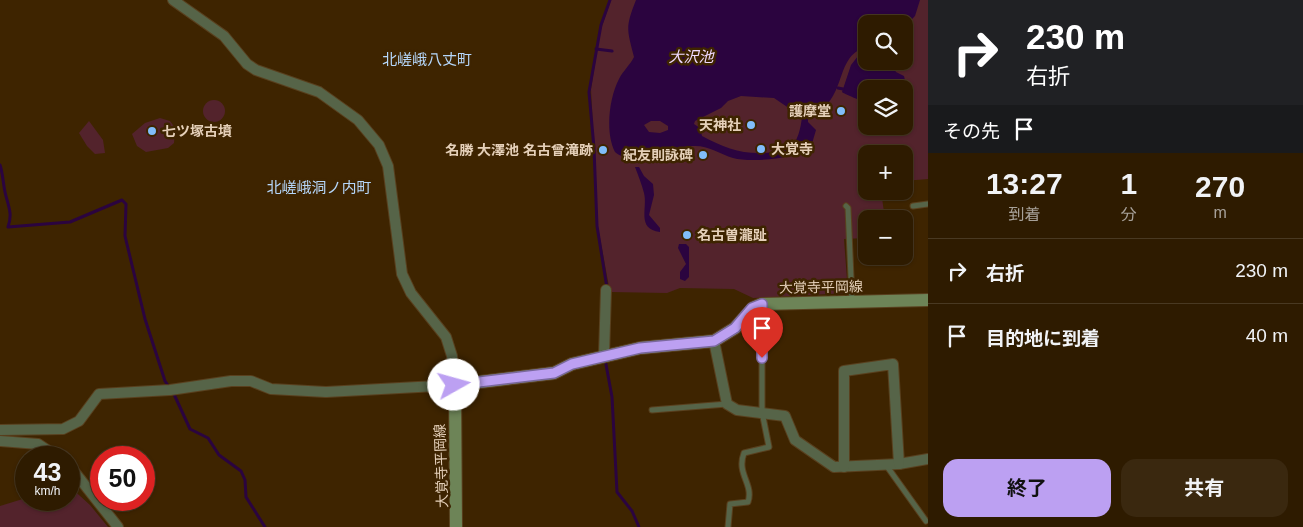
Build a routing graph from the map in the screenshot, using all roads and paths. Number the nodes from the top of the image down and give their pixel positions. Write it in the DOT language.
graph roads {
  1 [pos="173,0"];
  2 [pos="928,204"];
  3 [pos="846,206"];
  4 [pos="913,206"];
  5 [pos="606,290"];
  6 [pos="928,300"];
  7 [pos="852,301"];
  8 [pos="762,304"];
  9 [pos="714,341"];
  10 [pos="604,356"];
  11 [pos="454,385"];
  12 [pos="727,404"];
  13 [pos="652,410"];
  14 [pos="762,412"];
  15 [pos="0,430"];
  16 [pos="0,441"];
  17 [pos="41,446"];
  18 [pos="928,459"];
  19 [pos="899,464"];
  20 [pos="886,465"];
  21 [pos="844,468"];
  22 [pos="80,479"];
  23 [pos="926,521"];
  24 [pos="118,527"];
  25 [pos="456,527"];
  26 [pos="728,527"];
  1 -- 11 [label="street"];
  2 -- 4 [label="lane"];
  3 -- 7 [label="lane"];
  5 -- 10 [label="street"];
  6 -- 7 [label="main road, 大覚寺平岡線"];
  7 -- 8 [label="main road, 大覚寺平岡線"];
  8 -- 9 [label="main road, 大覚寺平岡線"];
  8 -- 14 [label="lane"];
  9 -- 10 [label="main road, 大覚寺平岡線"];
  9 -- 12 [label="street"];
  10 -- 11 [label="main road, 大覚寺平岡線"];
  11 -- 15 [label="street"];
  11 -- 25 [label="main road, 大覚寺平岡線"];
  12 -- 13 [label="lane"];
  12 -- 14 [label="street"];
  14 -- 21 [label="street"];
  14 -- 26 [label="lane"];
  16 -- 17 [label="street"];
  18 -- 19 [label="street"];
  19 -- 20 [label="street"];
  19 -- 21 [label="street"];
  20 -- 21 [label="street"];
  20 -- 23 [label="lane"];
  22 -- 24 [label="street"];
}
